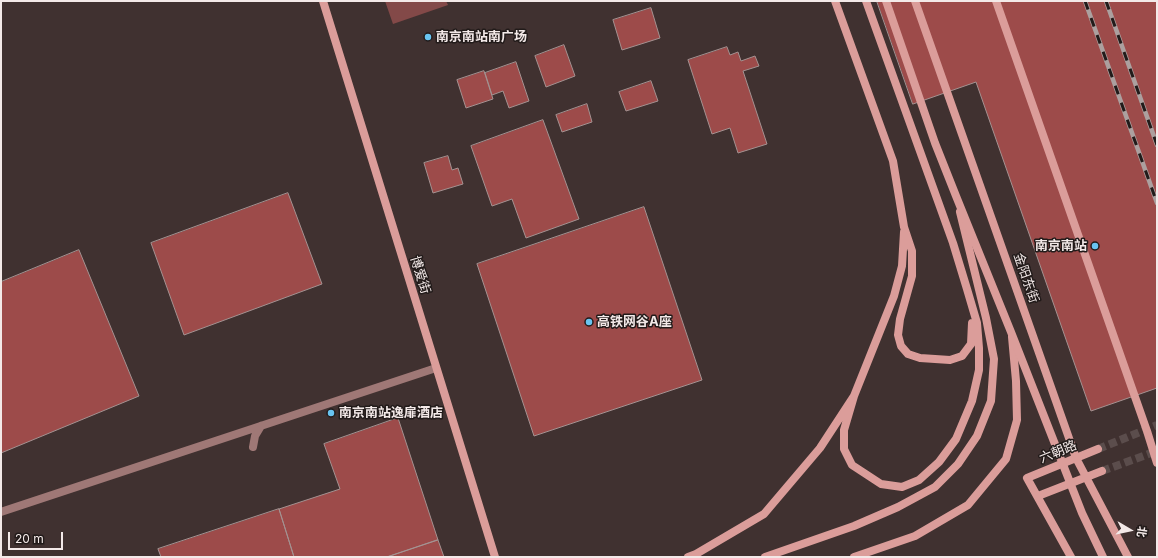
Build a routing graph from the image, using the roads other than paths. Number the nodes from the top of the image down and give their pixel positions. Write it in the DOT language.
graph roads {
  1 [pos="323,1"];
  2 [pos="835,1"];
  3 [pos="866,1"];
  4 [pos="886,1"];
  5 [pos="915,1"];
  6 [pos="996,1"];
  7 [pos="956,196"];
  8 [pos="904,227"];
  9 [pos="973,264"];
  10 [pos="967,289"];
  11 [pos="1011,332"];
  12 [pos="979,348"];
  13 [pos="436,368"];
  14 [pos="854,396"];
  15 [pos="261,426"];
  16 [pos="252,447"];
  17 [pos="1098,449"];
  18 [pos="1076,458"];
  19 [pos="1157,463"];
  20 [pos="1102,471"];
  21 [pos="1086,477"];
  22 [pos="1038,496"];
  23 [pos="1,512"];
  24 [pos="495,557"];
  25 [pos="688,557"];
  26 [pos="765,557"];
  27 [pos="854,557"];
  28 [pos="1071,557"];
  29 [pos="1103,557"];
  30 [pos="1128,557"];
  1 -- 13 [label="main road, 博爱街"];
  2 -- 8 [label="main road"];
  3 -- 10 [label="main road"];
  4 -- 7 [label="main road, bridge"];
  5 -- 18 [label="main road, 金阳东街"];
  6 -- 19 [label="main road, bridge"];
  7 -- 9 [label="main road, bridge"];
  7 -- 11 [label="main road, bridge"];
  8 -- 10 [label="main road"];
  8 -- 14 [label="main road"];
  9 -- 12 [label="main road"];
  9 -- 26 [label="main road"];
  10 -- 12 [label="main road"];
  11 -- 27 [label="main road, bridge"];
  11 -- 29 [label="main road, bridge"];
  12 -- 14 [label="main road"];
  13 -- 15 [label="lane"];
  13 -- 24 [label="main road, 博爱街"];
  14 -- 25 [label="main road"];
  15 -- 16 [label="lane"];
  15 -- 23 [label="lane"];
  17 -- 18 [label="main road, 六朝路"];
  18 -- 21 [label="main road, 金阳东街"];
  18 -- 22 [label="main road, 六朝路"];
  20 -- 21 [label="main road"];
  21 -- 22 [label="main road"];
  21 -- 30 [label="main road, 金阳东街"];
  22 -- 28 [label="main road"];
}
